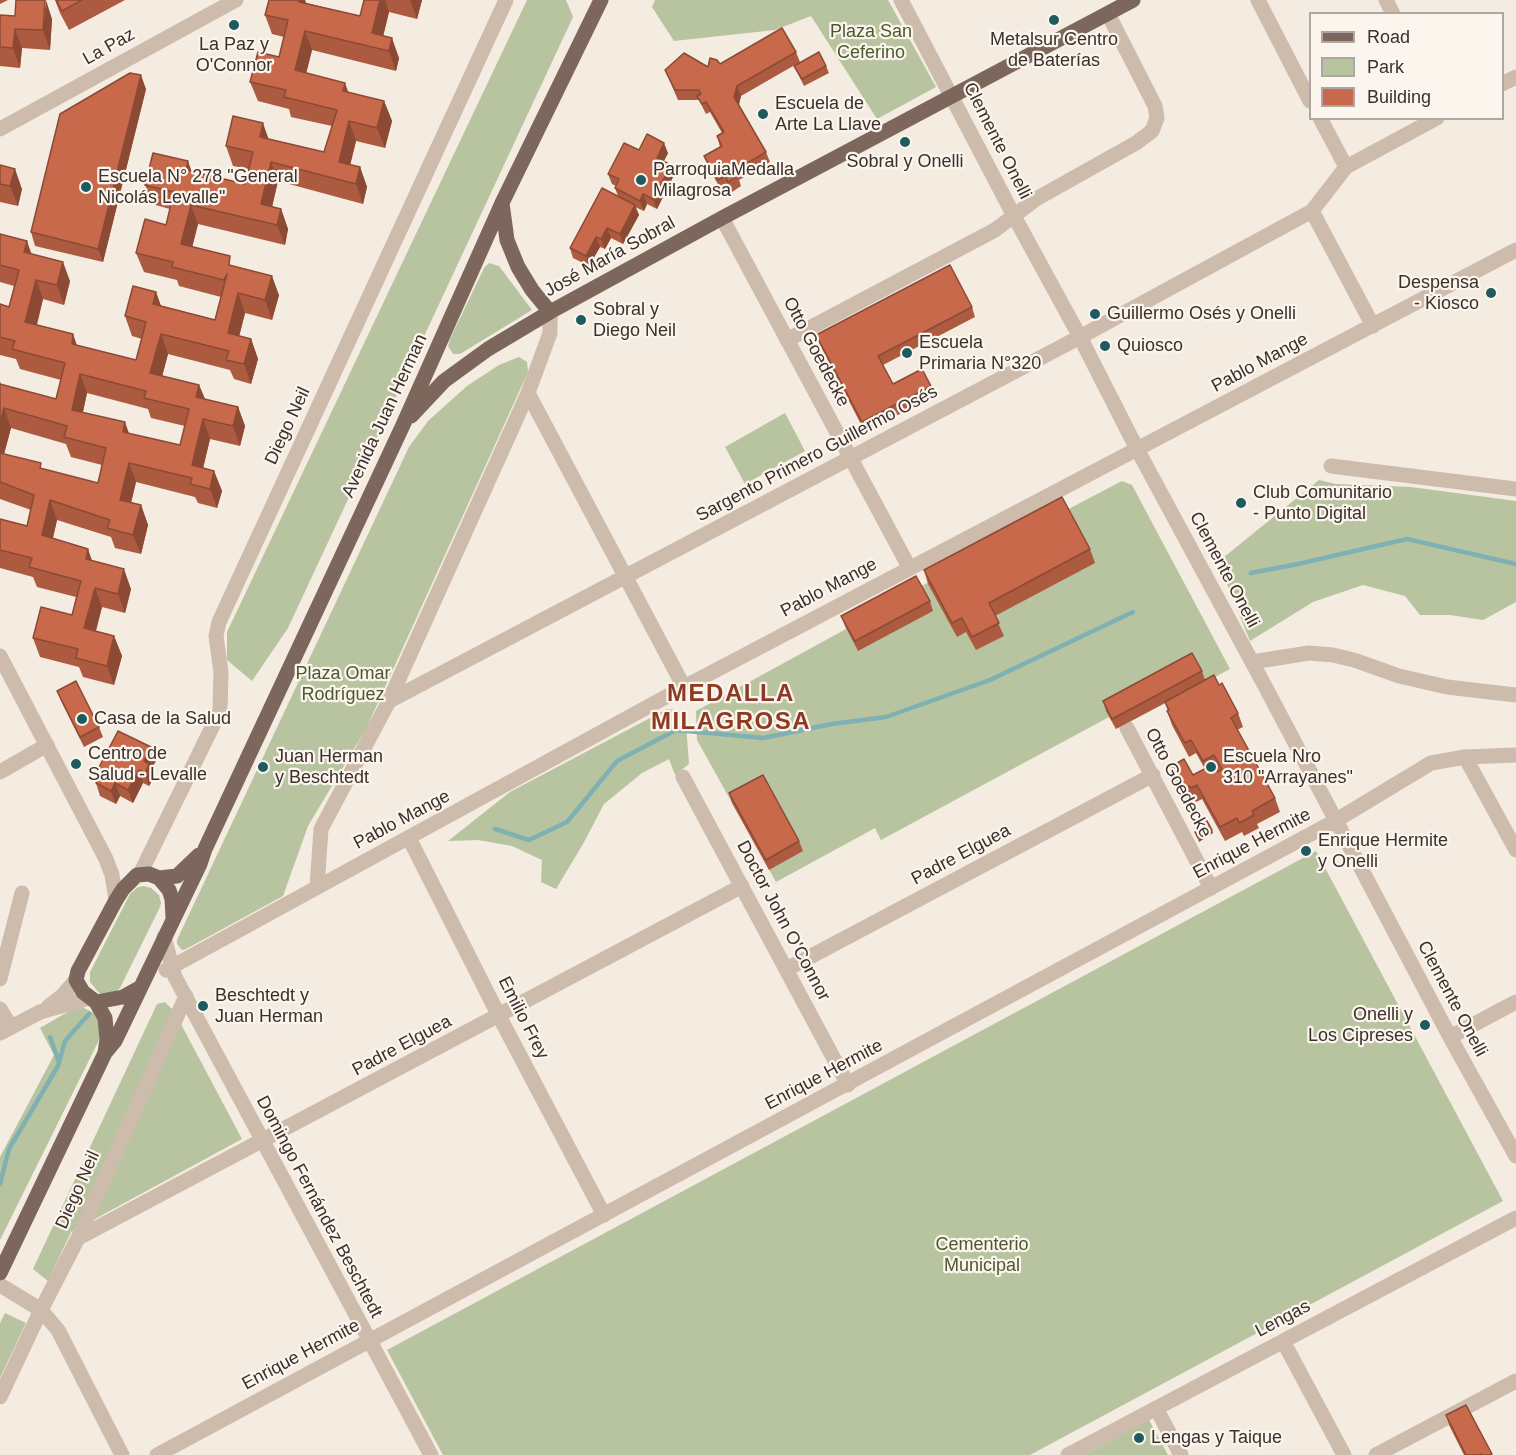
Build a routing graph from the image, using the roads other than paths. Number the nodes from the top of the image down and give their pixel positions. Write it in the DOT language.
graph roads {
  1 [pos="236,0"];
  2 [pos="506,0"];
  3 [pos="901,0"];
  4 [pos="1133,0"];
  5 [pos="1258,0"];
  6 [pos="597,3"];
  7 [pos="1108,14"];
  8 [pos="1309,96"];
  9 [pos="952,97"];
  10 [pos="1321,120"];
  11 [pos="1433,120"];
  12 [pos="0,129"];
  13 [pos="1346,167"];
  14 [pos="502,203"];
  15 [pos="1312,211"];
  16 [pos="1014,216"];
  17 [pos="722,218"];
  18 [pos="1514,255"];
  19 [pos="550,312"];
  20 [pos="1373,326"];
  21 [pos="1080,337"];
  22 [pos="787,340"];
  23 [pos="528,393"];
  24 [pos="403,425"];
  25 [pos="1137,449"];
  26 [pos="850,459"];
  27 [pos="1332,466"];
  28 [pos="1516,489"];
  29 [pos="909,567"];
  30 [pos="626,577"];
  31 [pos="0,656"];
  32 [pos="1252,662"];
  33 [pos="684,687"];
  34 [pos="1516,695"];
  35 [pos="389,701"];
  36 [pos="1128,728"];
  37 [pos="47,745"];
  38 [pos="1516,755"];
  39 [pos="1466,757"];
  40 [pos="0,772"];
  41 [pos="1153,775"];
  42 [pos="683,777"];
  43 [pos="1335,821"];
  44 [pos="409,838"];
  45 [pos="205,849"];
  46 [pos="1516,850"];
  47 [pos="106,858"];
  48 [pos="139,875"];
  49 [pos="159,878"];
  50 [pos="742,886"];
  51 [pos="317,887"];
  52 [pos="1211,888"];
  53 [pos="22,893"];
  54 [pos="116,900"];
  55 [pos="173,920"];
  56 [pos="165,937"];
  57 [pos="787,969"];
  58 [pos="172,971"];
  59 [pos="0,978"];
  60 [pos="76,980"];
  61 [pos="144,980"];
  62 [pos="186,996"];
  63 [pos="92,1000"];
  64 [pos="1516,1002"];
  65 [pos="0,1009"];
  66 [pos="40,1012"];
  67 [pos="500,1016"];
  68 [pos="6,1030"];
  69 [pos="1450,1037"];
  70 [pos="105,1053"];
  71 [pos="848,1084"];
  72 [pos="262,1142"];
  73 [pos="1516,1156"];
  74 [pos="604,1215"];
  75 [pos="1516,1218"];
  76 [pos="78,1238"];
  77 [pos="0,1273"];
  78 [pos="0,1285"];
  79 [pos="41,1310"];
  80 [pos="369,1340"];
  81 [pos="1283,1341"];
  82 [pos="1516,1381"];
  83 [pos="0,1397"];
  84 [pos="1156,1408"];
  85 [pos="122,1455"];
  86 [pos="157,1455"];
  87 [pos="431,1455"];
  88 [pos="1068,1455"];
  89 [pos="1181,1455"];
  90 [pos="1344,1455"];
  91 [pos="1376,1455"];
  1 -- 12 [label="street, La Paz"];
  2 -- 48 [label="street, Diego Neil"];
  3 -- 9 [label="street, Clemente Onelli"];
  4 -- 7 [label="main road, José María Sobral"];
  5 -- 8 [label="street"];
  6 -- 14 [label="main road, Avenida Juan Herman"];
  7 -- 9 [label="main road, José María Sobral"];
  7 -- 16 [label="street"];
  9 -- 16 [label="street, Clemente Onelli"];
  9 -- 17 [label="main road, José María Sobral"];
  10 -- 13 [label="street"];
  11 -- 13 [label="street, Sargento Primero Guillermo Osés"];
  13 -- 15 [label="street, Sargento Primero Guillermo Osés"];
  14 -- 19 [label="main road"];
  14 -- 24 [label="main road, Avenida Juan Herman"];
  15 -- 20 [label="street"];
  15 -- 21 [label="street, Sargento Primero Guillermo Osés"];
  16 -- 21 [label="street, Clemente Onelli"];
  16 -- 22 [label="street"];
  17 -- 19 [label="main road, José María Sobral"];
  17 -- 22 [label="street, Otto Goedecke"];
  18 -- 20 [label="street, Pablo Mange"];
  19 -- 23 [label="street"];
  19 -- 24 [label="main road, José María Sobral"];
  20 -- 25 [label="street, Pablo Mange"];
  21 -- 25 [label="street, Clemente Onelli"];
  21 -- 26 [label="street, Sargento Primero Guillermo Osés"];
  22 -- 26 [label="street, Otto Goedecke"];
  23 -- 30 [label="street"];
  23 -- 35 [label="street"];
  24 -- 45 [label="main road, Avenida Juan Herman"];
  25 -- 29 [label="street, Pablo Mange"];
  25 -- 32 [label="street, Clemente Onelli"];
  26 -- 29 [label="street, Otto Goedecke"];
  26 -- 30 [label="street, Sargento Primero Guillermo Osés"];
  27 -- 28 [label="street"];
  29 -- 33 [label="street, Pablo Mange"];
  30 -- 33 [label="street"];
  30 -- 35 [label="street, Sargento Primero Guillermo Osés"];
  31 -- 37 [label="street"];
  32 -- 34 [label="street"];
  32 -- 43 [label="street, Clemente Onelli"];
  33 -- 44 [label="street, Pablo Mange"];
  35 -- 51 [label="street"];
  36 -- 41 [label="street, Otto Goedecke"];
  37 -- 40 [label="street"];
  37 -- 47 [label="street"];
  38 -- 39 [label="street, Enrique Hermite"];
  39 -- 43 [label="street, Enrique Hermite"];
  39 -- 46 [label="street"];
  41 -- 52 [label="street, Otto Goedecke"];
  41 -- 57 [label="street, Padre Elguea"];
  42 -- 50 [label="street, Doctor John O'Connor"];
  43 -- 52 [label="street, Enrique Hermite"];
  43 -- 69 [label="street, Clemente Onelli"];
  44 -- 51 [label="street, Pablo Mange"];
  44 -- 67 [label="street, Emilio Frey"];
  45 -- 49 [label="main road, Avenida Juan Herman"];
  45 -- 55 [label="main road, Avenida Juan Herman"];
  47 -- 48 [label="street"];
  47 -- 54 [label="street"];
  48 -- 49 [label="main road"];
  48 -- 54 [label="main road"];
  49 -- 55 [label="main road"];
  50 -- 57 [label="street, Doctor John O'Connor"];
  50 -- 67 [label="street, Padre Elguea"];
  51 -- 58 [label="street, Pablo Mange"];
  52 -- 71 [label="street, Enrique Hermite"];
  53 -- 59 [label="street"];
  54 -- 60 [label="main road"];
  55 -- 56 [label="main road, Avenida Juan Herman"];
  56 -- 58 [label="street, Domingo Fernández Beschtedt"];
  56 -- 61 [label="main road, Avenida Juan Herman"];
  57 -- 71 [label="street, Doctor John O'Connor"];
  58 -- 61 [label="street"];
  58 -- 62 [label="street, Domingo Fernández Beschtedt"];
  60 -- 63 [label="main road"];
  60 -- 66 [label="street"];
  61 -- 63 [label="main road"];
  61 -- 70 [label="main road"];
  62 -- 72 [label="street, Domingo Fernández Beschtedt"];
  62 -- 76 [label="street, Diego Neil"];
  63 -- 66 [label="street"];
  63 -- 70 [label="main road"];
  64 -- 69 [label="street"];
  65 -- 68 [label="street"];
  66 -- 68 [label="street"];
  67 -- 72 [label="street, Padre Elguea"];
  67 -- 74 [label="street, Emilio Frey"];
  69 -- 73 [label="street, Clemente Onelli"];
  70 -- 77 [label="main road"];
  71 -- 74 [label="street, Enrique Hermite"];
  72 -- 76 [label="street, Padre Elguea"];
  72 -- 80 [label="street, Domingo Fernández Beschtedt"];
  74 -- 80 [label="street, Enrique Hermite"];
  75 -- 81 [label="street, Lengas"];
  76 -- 79 [label="street, Diego Neil"];
  78 -- 79 [label="street"];
  79 -- 83 [label="street, Diego Neil"];
  79 -- 85 [label="street"];
  80 -- 86 [label="street, Enrique Hermite"];
  80 -- 87 [label="street, Domingo Fernández Beschtedt"];
  81 -- 84 [label="street, Lengas"];
  81 -- 90 [label="street"];
  82 -- 91 [label="street"];
  84 -- 88 [label="street, Lengas"];
  84 -- 89 [label="street"];
}
